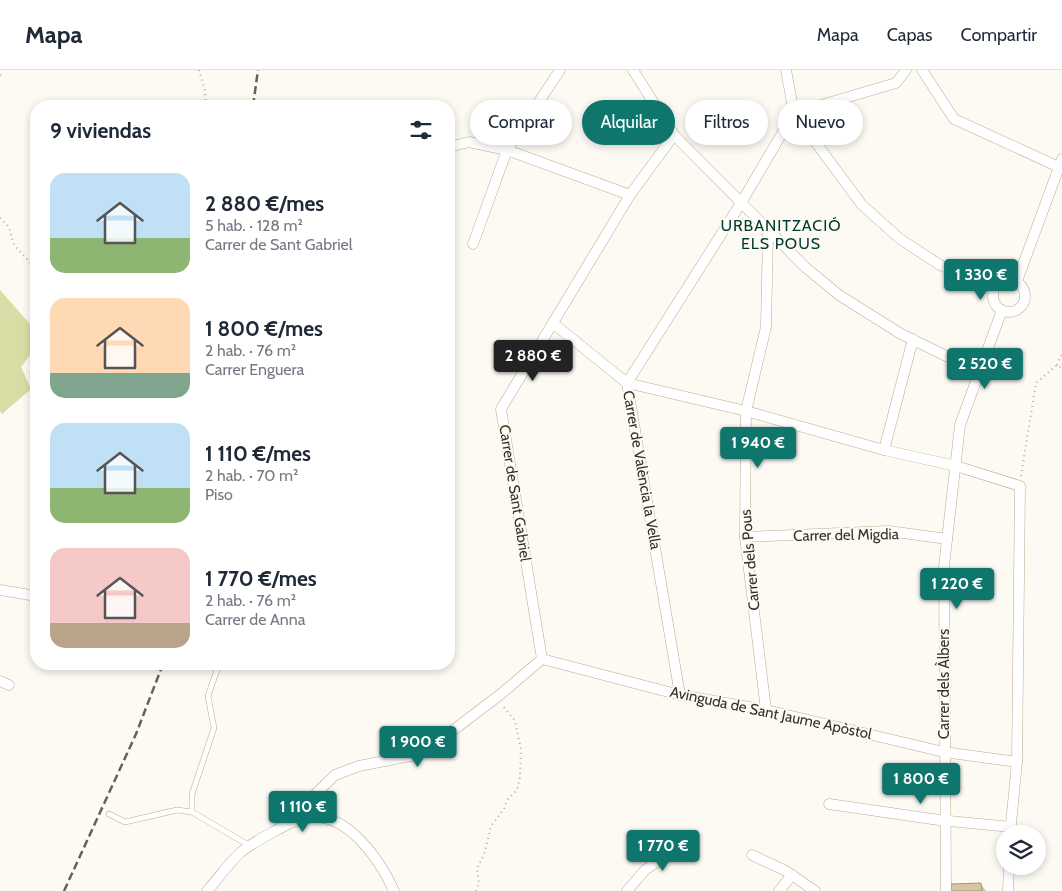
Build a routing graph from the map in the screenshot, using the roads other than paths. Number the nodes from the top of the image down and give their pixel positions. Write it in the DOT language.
graph roads {
  1 [pos="560,70"];
  2 [pos="633,70"];
  3 [pos="786,70"];
  4 [pos="906,70"];
  5 [pos="922,70"];
  6 [pos="652,100"];
  7 [pos="792,100"];
  8 [pos="838,100"];
  9 [pos="675,136"];
  10 [pos="778,140"];
  11 [pos="667,145"];
  12 [pos="818,145"];
  13 [pos="455,146"];
  14 [pos="507,150"];
  15 [pos="1061,163"];
  16 [pos="630,195"];
  17 [pos="741,203"];
  18 [pos="768,232"];
  19 [pos="473,244"];
  20 [pos="1017,282"];
  21 [pos="994,288"];
  22 [pos="1002,310"];
  23 [pos="554,324"];
  24 [pos="913,340"];
  25 [pos="979,372"];
  26 [pos="627,383"];
  27 [pos="746,411"];
  28 [pos="884,450"];
  29 [pos="956,466"];
  30 [pos="745,537"];
  31 [pos="947,539"];
  32 [pos="0,590"];
  33 [pos="30,595"];
  34 [pos="542,659"];
  35 [pos="217,670"];
  36 [pos="680,695"];
  37 [pos="766,710"];
  38 [pos="944,752"];
  39 [pos="1017,762"];
  40 [pos="829,804"];
  41 [pos="192,812"];
  42 [pos="109,814"];
  43 [pos="945,821"];
  44 [pos="1011,825"];
  45 [pos="281,828"];
  46 [pos="996,828"];
  47 [pos="686,840"];
  48 [pos="251,846"];
  49 [pos="752,856"];
  50 [pos="792,875"];
  51 [pos="1009,875"];
  52 [pos="207,891"];
  53 [pos="394,891"];
  54 [pos="627,891"];
  55 [pos="779,891"];
  56 [pos="815,891"];
  57 [pos="946,891"];
  58 [pos="1008,891"];
  1 -- 14 [label="street"];
  2 -- 6 [label="street"];
  3 -- 7 [label="street"];
  4 -- 8 [label="street"];
  5 -- 15 [label="street"];
  9 -- 17 [label="street"];
  10 -- 17 [label="street, Carrer de València la Vella"];
  11 -- 16 [label="street, Carrer de Sant Gabriel"];
  12 -- 21 [label="street"];
  13 -- 14 [label="street"];
  14 -- 16 [label="street"];
  14 -- 19 [label="street"];
  15 -- 20 [label="street"];
  16 -- 23 [label="street, Carrer de Sant Gabriel"];
  17 -- 18 [label="street"];
  17 -- 26 [label="street, Carrer de València la Vella"];
  18 -- 24 [label="street"];
  18 -- 27 [label="street, Carrer dels Pous"];
  20 -- 21 [label="street"];
  20 -- 22 [label="street"];
  21 -- 22 [label="street"];
  22 -- 25 [label="street, Carrer dels Àlbers"];
  23 -- 26 [label="street"];
  23 -- 34 [label="street, Carrer de Sant Gabriel"];
  24 -- 25 [label="street"];
  24 -- 28 [label="street"];
  25 -- 29 [label="street, Carrer dels Àlbers"];
  26 -- 27 [label="street"];
  26 -- 36 [label="street, Carrer de València la Vella"];
  27 -- 28 [label="street"];
  27 -- 30 [label="street, Carrer dels Pous"];
  28 -- 29 [label="street"];
  29 -- 31 [label="street, Carrer dels Àlbers"];
  29 -- 39 [label="street"];
  30 -- 31 [label="street, Carrer del Migdia"];
  30 -- 37 [label="street, Carrer dels Pous"];
  31 -- 38 [label="street, Carrer dels Àlbers"];
  32 -- 33 [label="street"];
  34 -- 36 [label="street, Avinguda de Sant Jaume Apòstol"];
  34 -- 45 [label="street"];
  35 -- 41 [label="lane"];
  36 -- 37 [label="street, Avinguda de Sant Jaume Apòstol"];
  37 -- 38 [label="street, Avinguda de Sant Jaume Apòstol"];
  38 -- 39 [label="street, Avinguda de Sant Jaume Apòstol"];
  38 -- 43 [label="street, Carrer dels Àlbers"];
  39 -- 44 [label="street"];
  40 -- 43 [label="street"];
  41 -- 42 [label="lane"];
  41 -- 48 [label="lane"];
  43 -- 46 [label="street"];
  43 -- 57 [label="street, Carrer dels Àlbers"];
  45 -- 48 [label="street"];
  45 -- 53 [label="street"];
  47 -- 54 [label="street"];
  48 -- 52 [label="street"];
  49 -- 50 [label="street"];
  50 -- 55 [label="street"];
  50 -- 56 [label="street"];
  51 -- 58 [label="street"];
}
